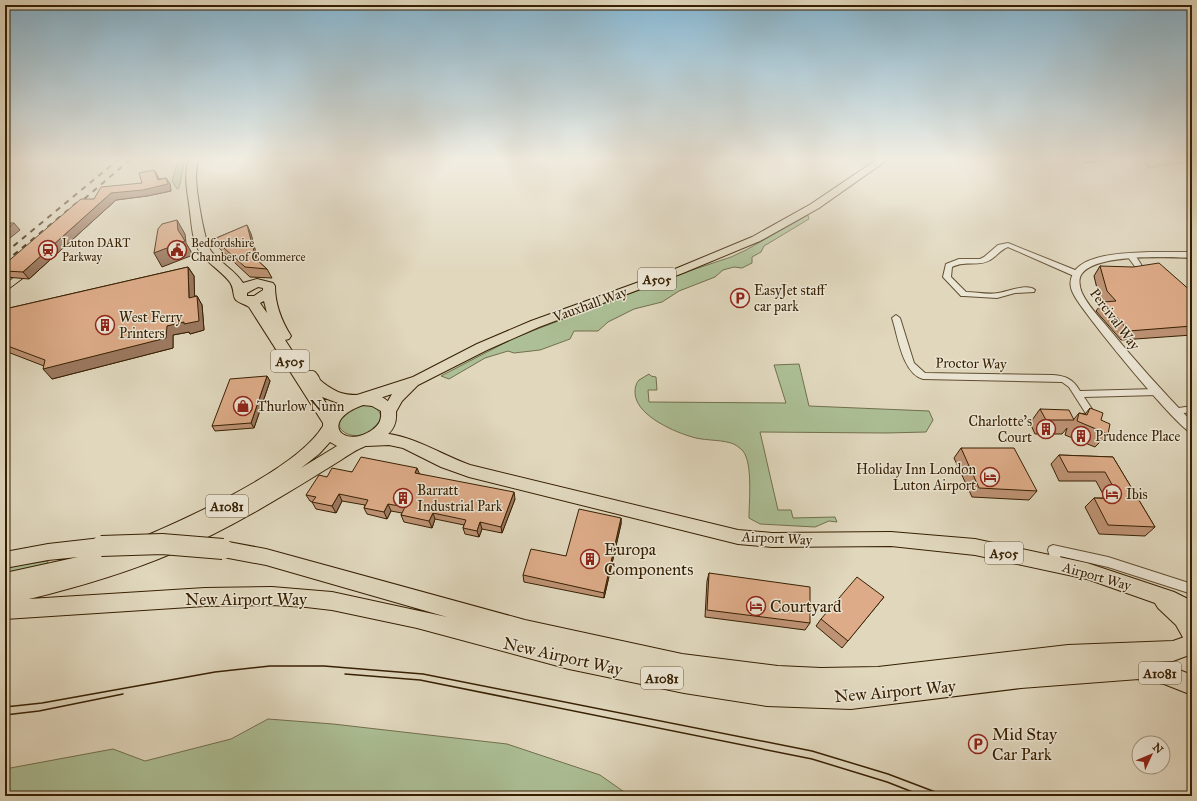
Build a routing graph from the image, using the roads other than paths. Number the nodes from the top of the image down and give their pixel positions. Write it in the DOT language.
graph roads {
  1 [pos="193,195"];
  2 [pos="830,195"];
  3 [pos="204,248"];
  4 [pos="1132,256"];
  5 [pos="1190,256"];
  6 [pos="1122,272"];
  7 [pos="1077,274"];
  8 [pos="257,283"];
  9 [pos="1031,290"];
  10 [pos="268,292"];
  11 [pos="245,296"];
  12 [pos="896,318"];
  13 [pos="418,380"];
  14 [pos="1157,392"];
  15 [pos="1079,394"];
  16 [pos="357,400"];
  17 [pos="1192,409"];
  18 [pos="1175,411"];
  19 [pos="388,417"];
  20 [pos="1093,418"];
  21 [pos="330,425"];
  22 [pos="1192,428"];
  23 [pos="361,442"];
  24 [pos="406,442"];
  25 [pos="1055,557"];
  26 [pos="5,560"];
  27 [pos="5,582"];
  28 [pos="1192,589"];
  29 [pos="5,596"];
  30 [pos="1155,596"];
  31 [pos="5,610"];
  32 [pos="1192,610"];
  33 [pos="1192,645"];
  34 [pos="1192,686"];
  1 -- 3 [label="highway, A505"];
  2 -- 13 [label="main road, Vauxhall Way / A505"];
  3 -- 8 [label="highway"];
  3 -- 11 [label="highway, A505"];
  4 -- 5 [label="street"];
  4 -- 6 [label="street"];
  4 -- 7 [label="street"];
  7 -- 9 [label="street"];
  7 -- 14 [label="street, Percival Way"];
  8 -- 10 [label="highway"];
  8 -- 11 [label="highway"];
  10 -- 11 [label="highway"];
  10 -- 16 [label="highway, A505"];
  11 -- 21 [label="highway, A505"];
  12 -- 15 [label="street, Proctor Way"];
  13 -- 16 [label="main road, Vauxhall Way / A505"];
  13 -- 19 [label="main road, Vauxhall Way / A505"];
  14 -- 15 [label="street"];
  14 -- 18 [label="street, Percival Way"];
  15 -- 20 [label="street, Proctor Way"];
  16 -- 19 [label="highway"];
  16 -- 21 [label="highway"];
  17 -- 18 [label="street"];
  18 -- 22 [label="street, Percival Way"];
  19 -- 23 [label="highway"];
  19 -- 24 [label="main road, Airport Way / A505"];
  21 -- 23 [label="highway"];
  21 -- 27 [label="highway, A1081"];
  23 -- 24 [label="main road, Airport Way / A505"];
  23 -- 29 [label="highway, A1081"];
  24 -- 25 [label="main road, Airport Way / A505"];
  25 -- 28 [label="street"];
  25 -- 30 [label="main road, Airport Way / A505"];
  26 -- 33 [label="highway, New Airport Way / A1081, bridge"];
  30 -- 32 [label="main road, Airport Way / A505"];
  30 -- 33 [label="main road, Airport Way / A505"];
  31 -- 34 [label="highway, New Airport Way / A1081"];
}
